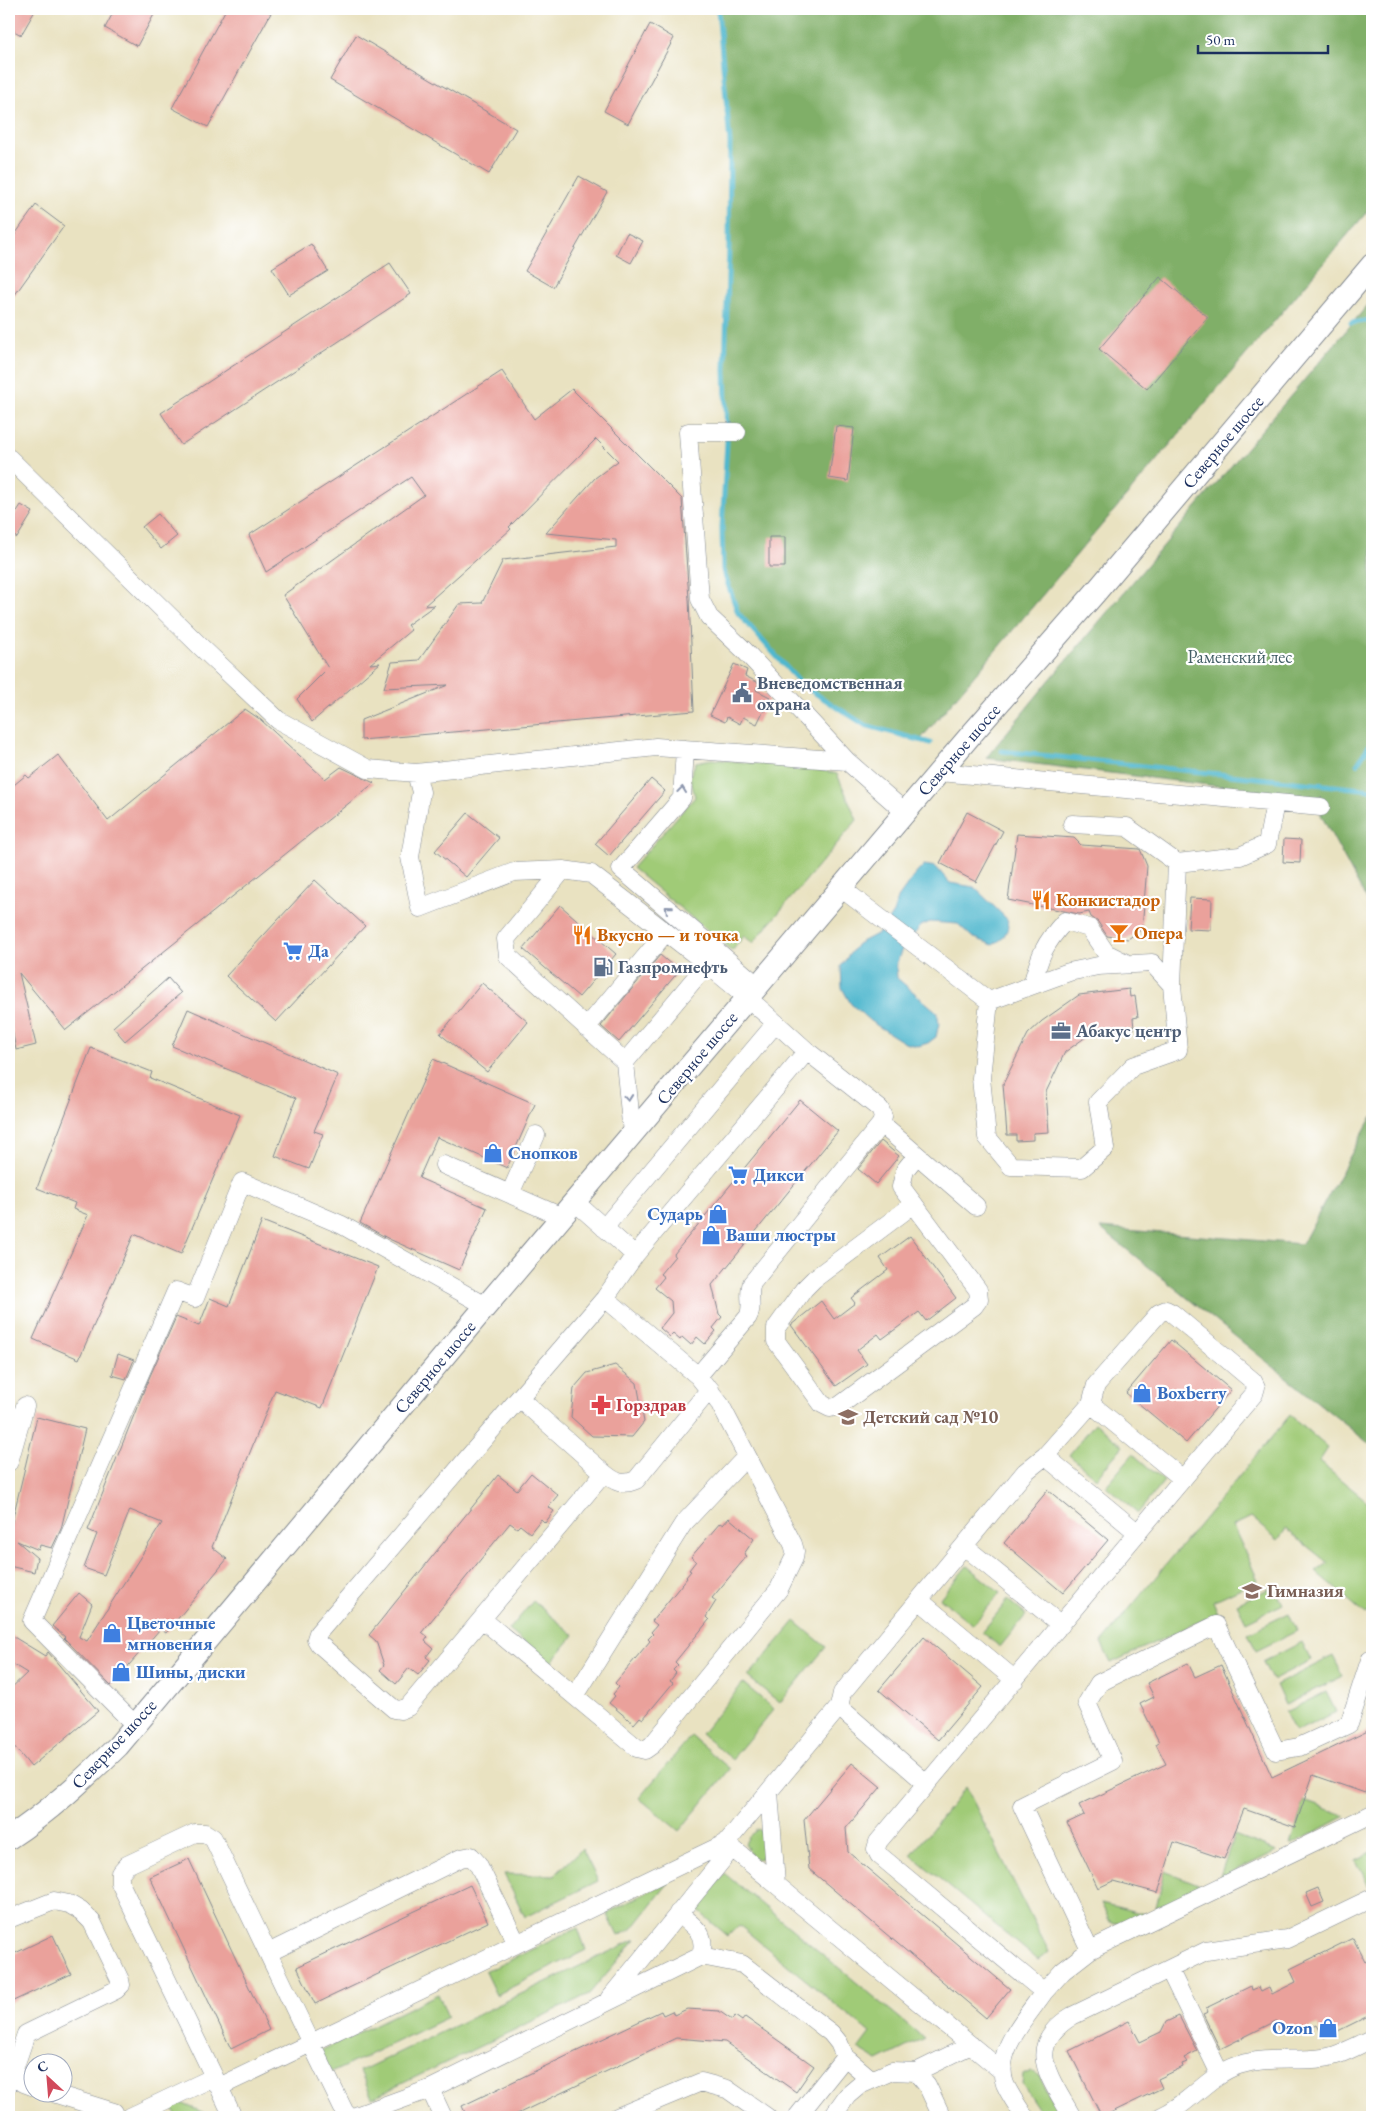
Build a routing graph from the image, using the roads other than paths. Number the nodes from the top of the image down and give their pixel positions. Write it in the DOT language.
graph roads {
  1 [pos="1372,265"];
  2 [pos="737,432"];
  3 [pos="9,458"];
  4 [pos="685,749"];
  5 [pos="847,761"];
  6 [pos="939,772"];
  7 [pos="416,773"];
  8 [pos="1275,803"];
  9 [pos="1321,808"];
  10 [pos="905,812"];
  11 [pos="1072,824"];
  12 [pos="1177,863"];
  13 [pos="563,870"];
  14 [pos="841,888"];
  15 [pos="666,932"];
  16 [pos="1126,963"];
  17 [pos="706,964"];
  18 [pos="1032,985"];
  19 [pos="1172,985"];
  20 [pos="753,992"];
  21 [pos="989,1001"];
  22 [pos="776,1023"];
  23 [pos="586,1028"];
  24 [pos="807,1051"];
  25 [pos="625,1062"];
  26 [pos="881,1124"];
  27 [pos="632,1134"];
  28 [pos="536,1135"];
  29 [pos="917,1155"];
  30 [pos="444,1165"];
  31 [pos="510,1194"];
  32 [pos="914,1204"];
  33 [pos="976,1206"];
  34 [pos="568,1210"];
  35 [pos="604,1228"];
  36 [pos="635,1255"];
  37 [pos="606,1298"];
  38 [pos="486,1306"];
  39 [pos="704,1382"];
  40 [pos="519,1398"];
  41 [pos="1091,1404"];
  42 [pos="25,1406"];
  43 [pos="747,1456"];
  44 [pos="1046,1456"];
  45 [pos="9,1462"];
  46 [pos="604,1473"];
  47 [pos="1183,1479"];
  48 [pos="1138,1533"];
  49 [pos="964,1546"];
  50 [pos="919,1600"];
  51 [pos="482,1619"];
  52 [pos="1060,1625"];
  53 [pos="1372,1661"];
  54 [pos="1015,1680"];
  55 [pos="575,1696"];
  56 [pos="840,1707"];
  57 [pos="135,1725"];
  58 [pos="927,1784"];
  59 [pos="769,1792"];
  60 [pos="1372,1814"];
  61 [pos="9,1838"];
  62 [pos="729,1846"];
  63 [pos="776,1884"];
  64 [pos="1372,1898"];
  65 [pos="678,1914"];
  66 [pos="9,1919"];
  67 [pos="516,1944"];
  68 [pos="1090,1950"];
  69 [pos="268,1953"];
  70 [pos="701,1956"];
  71 [pos="1169,1969"];
  72 [pos="1044,1992"];
  73 [pos="605,2003"];
  74 [pos="1372,2039"];
  75 [pos="311,2043"];
  76 [pos="971,2045"];
  77 [pos="845,2057"];
  78 [pos="1002,2070"];
  79 [pos="916,2072"];
  80 [pos="1220,2074"];
  81 [pos="10,2079"];
  82 [pos="872,2080"];
  83 [pos="216,2082"];
  84 [pos="430,2089"];
  85 [pos="72,2099"];
  86 [pos="116,2117"];
  87 [pos="130,2117"];
  88 [pos="233,2117"];
  89 [pos="347,2117"];
  90 [pos="353,2117"];
  91 [pos="443,2117"];
  92 [pos="617,2117"];
  93 [pos="767,2117"];
  94 [pos="797,2117"];
  95 [pos="832,2117"];
  96 [pos="942,2117"];
  97 [pos="1025,2117"];
  98 [pos="1072,2117"];
  99 [pos="1162,2117"];
  1 -- 6 [label="main road, Северное шоссе"];
  2 -- 5 [label="lane"];
  3 -- 7 [label="lane"];
  4 -- 5 [label="lane"];
  4 -- 7 [label="lane"];
  20 -- 4 [label="lane, one-way"];
  5 -- 10 [label="lane"];
  6 -- 8 [label="lane"];
  6 -- 10 [label="main road, Северное шоссе"];
  7 -- 13 [label="lane"];
  8 -- 9 [label="lane"];
  8 -- 12 [label="lane"];
  10 -- 14 [label="main road, Северное шоссе"];
  11 -- 12 [label="lane"];
  12 -- 19 [label="lane"];
  13 -- 15 [label="lane"];
  13 -- 23 [label="lane"];
  14 -- 20 [label="main road, Северное шоссе"];
  14 -- 21 [label="lane"];
  15 -- 17 [label="lane"];
  15 -- 23 [label="lane"];
  16 -- 18 [label="lane"];
  16 -- 18 [label="lane"];
  16 -- 19 [label="lane"];
  17 -- 20 [label="lane"];
  17 -- 25 [label="lane"];
  18 -- 21 [label="lane"];
  19 -- 21 [label="lane"];
  20 -- 22 [label="lane"];
  20 -- 27 [label="main road, Северное шоссе"];
  22 -- 24 [label="lane"];
  22 -- 35 [label="lane"];
  23 -- 25 [label="lane"];
  24 -- 26 [label="lane"];
  24 -- 36 [label="lane"];
  25 -- 27 [label="lane, one-way"];
  26 -- 29 [label="lane"];
  26 -- 39 [label="lane"];
  27 -- 34 [label="main road, Северное шоссе"];
  28 -- 31 [label="lane"];
  29 -- 32 [label="lane"];
  29 -- 33 [label="lane"];
  30 -- 31 [label="lane"];
  31 -- 34 [label="lane"];
  32 -- 32 [label="lane"];
  34 -- 35 [label="lane"];
  34 -- 38 [label="main road, Северное шоссе"];
  35 -- 36 [label="lane"];
  36 -- 37 [label="lane"];
  37 -- 39 [label="lane"];
  37 -- 40 [label="lane"];
  38 -- 57 [label="main road, Северное шоссе"];
  38 -- 57 [label="lane"];
  39 -- 43 [label="lane"];
  39 -- 46 [label="lane"];
  40 -- 46 [label="lane"];
  40 -- 51 [label="lane"];
  41 -- 44 [label="lane"];
  41 -- 47 [label="lane"];
  41 -- 47 [label="lane"];
  42 -- 45 [label="lane"];
  43 -- 55 [label="lane"];
  43 -- 55 [label="lane"];
  44 -- 48 [label="lane"];
  44 -- 49 [label="lane"];
  46 -- 51 [label="lane"];
  47 -- 48 [label="lane"];
  48 -- 52 [label="lane"];
  49 -- 50 [label="lane"];
  49 -- 52 [label="lane"];
  50 -- 54 [label="lane"];
  50 -- 56 [label="lane"];
  51 -- 55 [label="lane"];
  52 -- 54 [label="lane"];
  53 -- 68 [label="lane"];
  54 -- 58 [label="lane"];
  56 -- 58 [label="lane"];
  56 -- 59 [label="lane"];
  57 -- 61 [label="main road, Северное шоссе"];
  58 -- 72 [label="lane"];
  59 -- 62 [label="lane"];
  59 -- 63 [label="lane"];
  60 -- 68 [label="lane"];
  62 -- 63 [label="lane"];
  62 -- 65 [label="lane"];
  62 -- 67 [label="lane"];
  63 -- 76 [label="lane"];
  64 -- 71 [label="lane"];
  65 -- 70 [label="lane"];
  65 -- 73 [label="lane"];
  66 -- 81 [label="lane"];
  67 -- 69 [label="lane"];
  67 -- 75 [label="lane"];
  68 -- 72 [label="lane"];
  69 -- 75 [label="lane"];
  69 -- 83 [label="lane"];
  70 -- 73 [label="lane"];
  70 -- 77 [label="lane"];
  71 -- 80 [label="lane"];
  71 -- 98 [label="lane"];
  72 -- 78 [label="lane"];
  73 -- 84 [label="lane"];
  74 -- 80 [label="lane"];
  75 -- 83 [label="lane"];
  75 -- 89 [label="lane"];
  76 -- 78 [label="lane"];
  76 -- 79 [label="lane"];
  77 -- 82 [label="lane"];
  77 -- 94 [label="lane"];
  78 -- 97 [label="lane"];
  79 -- 82 [label="lane"];
  79 -- 96 [label="lane"];
  80 -- 99 [label="lane"];
  82 -- 95 [label="lane"];
  83 -- 87 [label="lane"];
  83 -- 88 [label="lane"];
  84 -- 90 [label="lane"];
  84 -- 91 [label="lane"];
  85 -- 86 [label="lane"];
  92 -- 93 [label="lane"];
}
